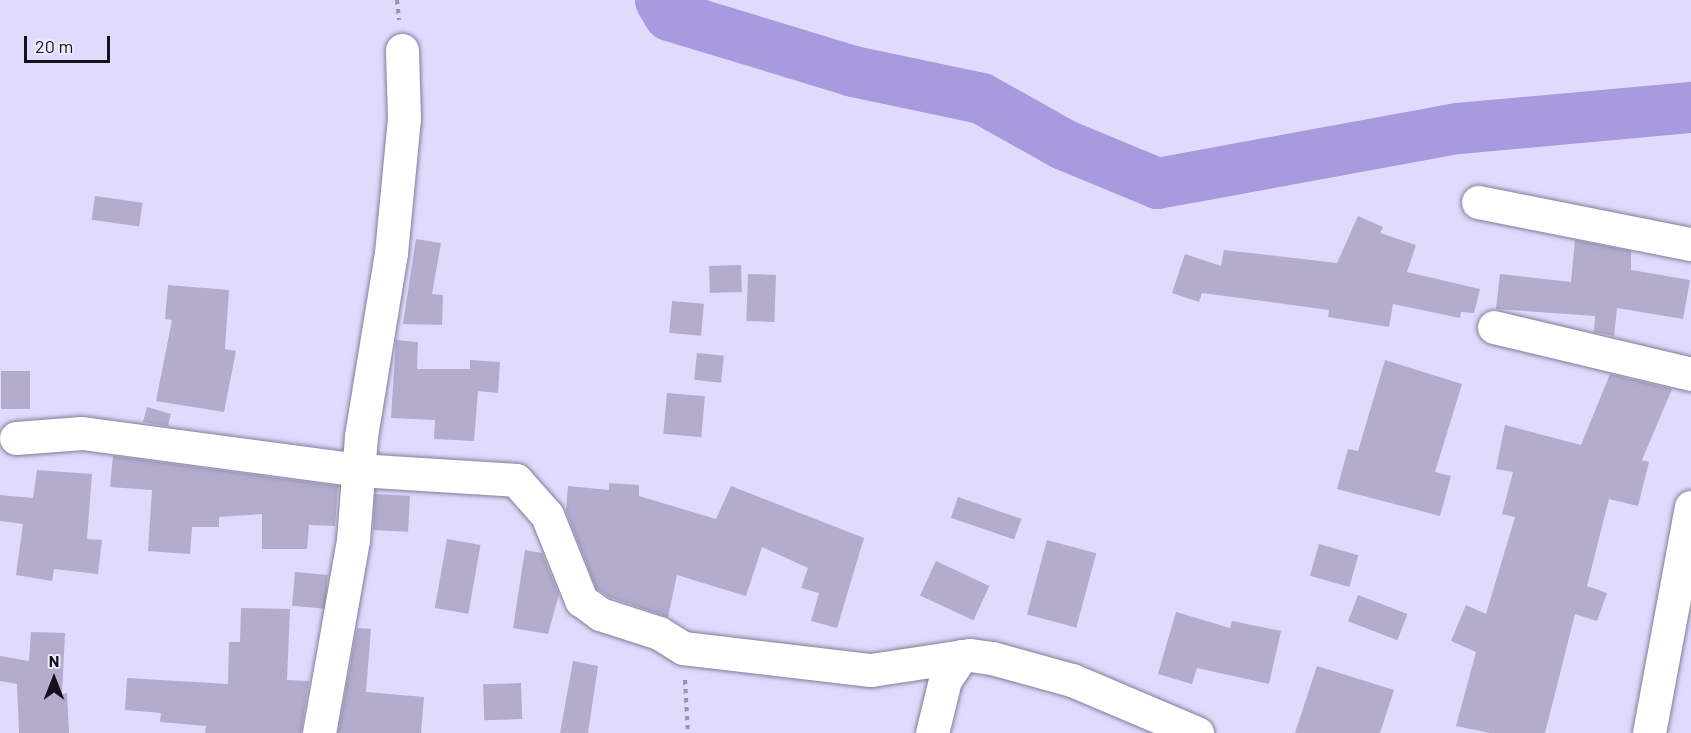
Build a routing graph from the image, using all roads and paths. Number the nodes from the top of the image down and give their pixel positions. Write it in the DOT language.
graph roads {
  1 [pos="402,50"];
  2 [pos="1478,202"];
  3 [pos="1691,244"];
  4 [pos="1494,327"];
  5 [pos="1691,374"];
  6 [pos="16,438"];
  7 [pos="358,470"];
  8 [pos="1691,507"];
  9 [pos="683,648"];
  10 [pos="961,656"];
  11 [pos="319,733"];
  12 [pos="688,733"];
  13 [pos="932,733"];
  14 [pos="1197,733"];
  15 [pos="1649,733"];
  1 -- 7 [label="street"];
  2 -- 3 [label="street"];
  4 -- 5 [label="street"];
  6 -- 7 [label="street"];
  7 -- 9 [label="street"];
  7 -- 11 [label="street"];
  8 -- 15 [label="street"];
  9 -- 10 [label="street"];
  9 -- 12 [label="path"];
  10 -- 13 [label="street"];
  10 -- 14 [label="street"];
}
